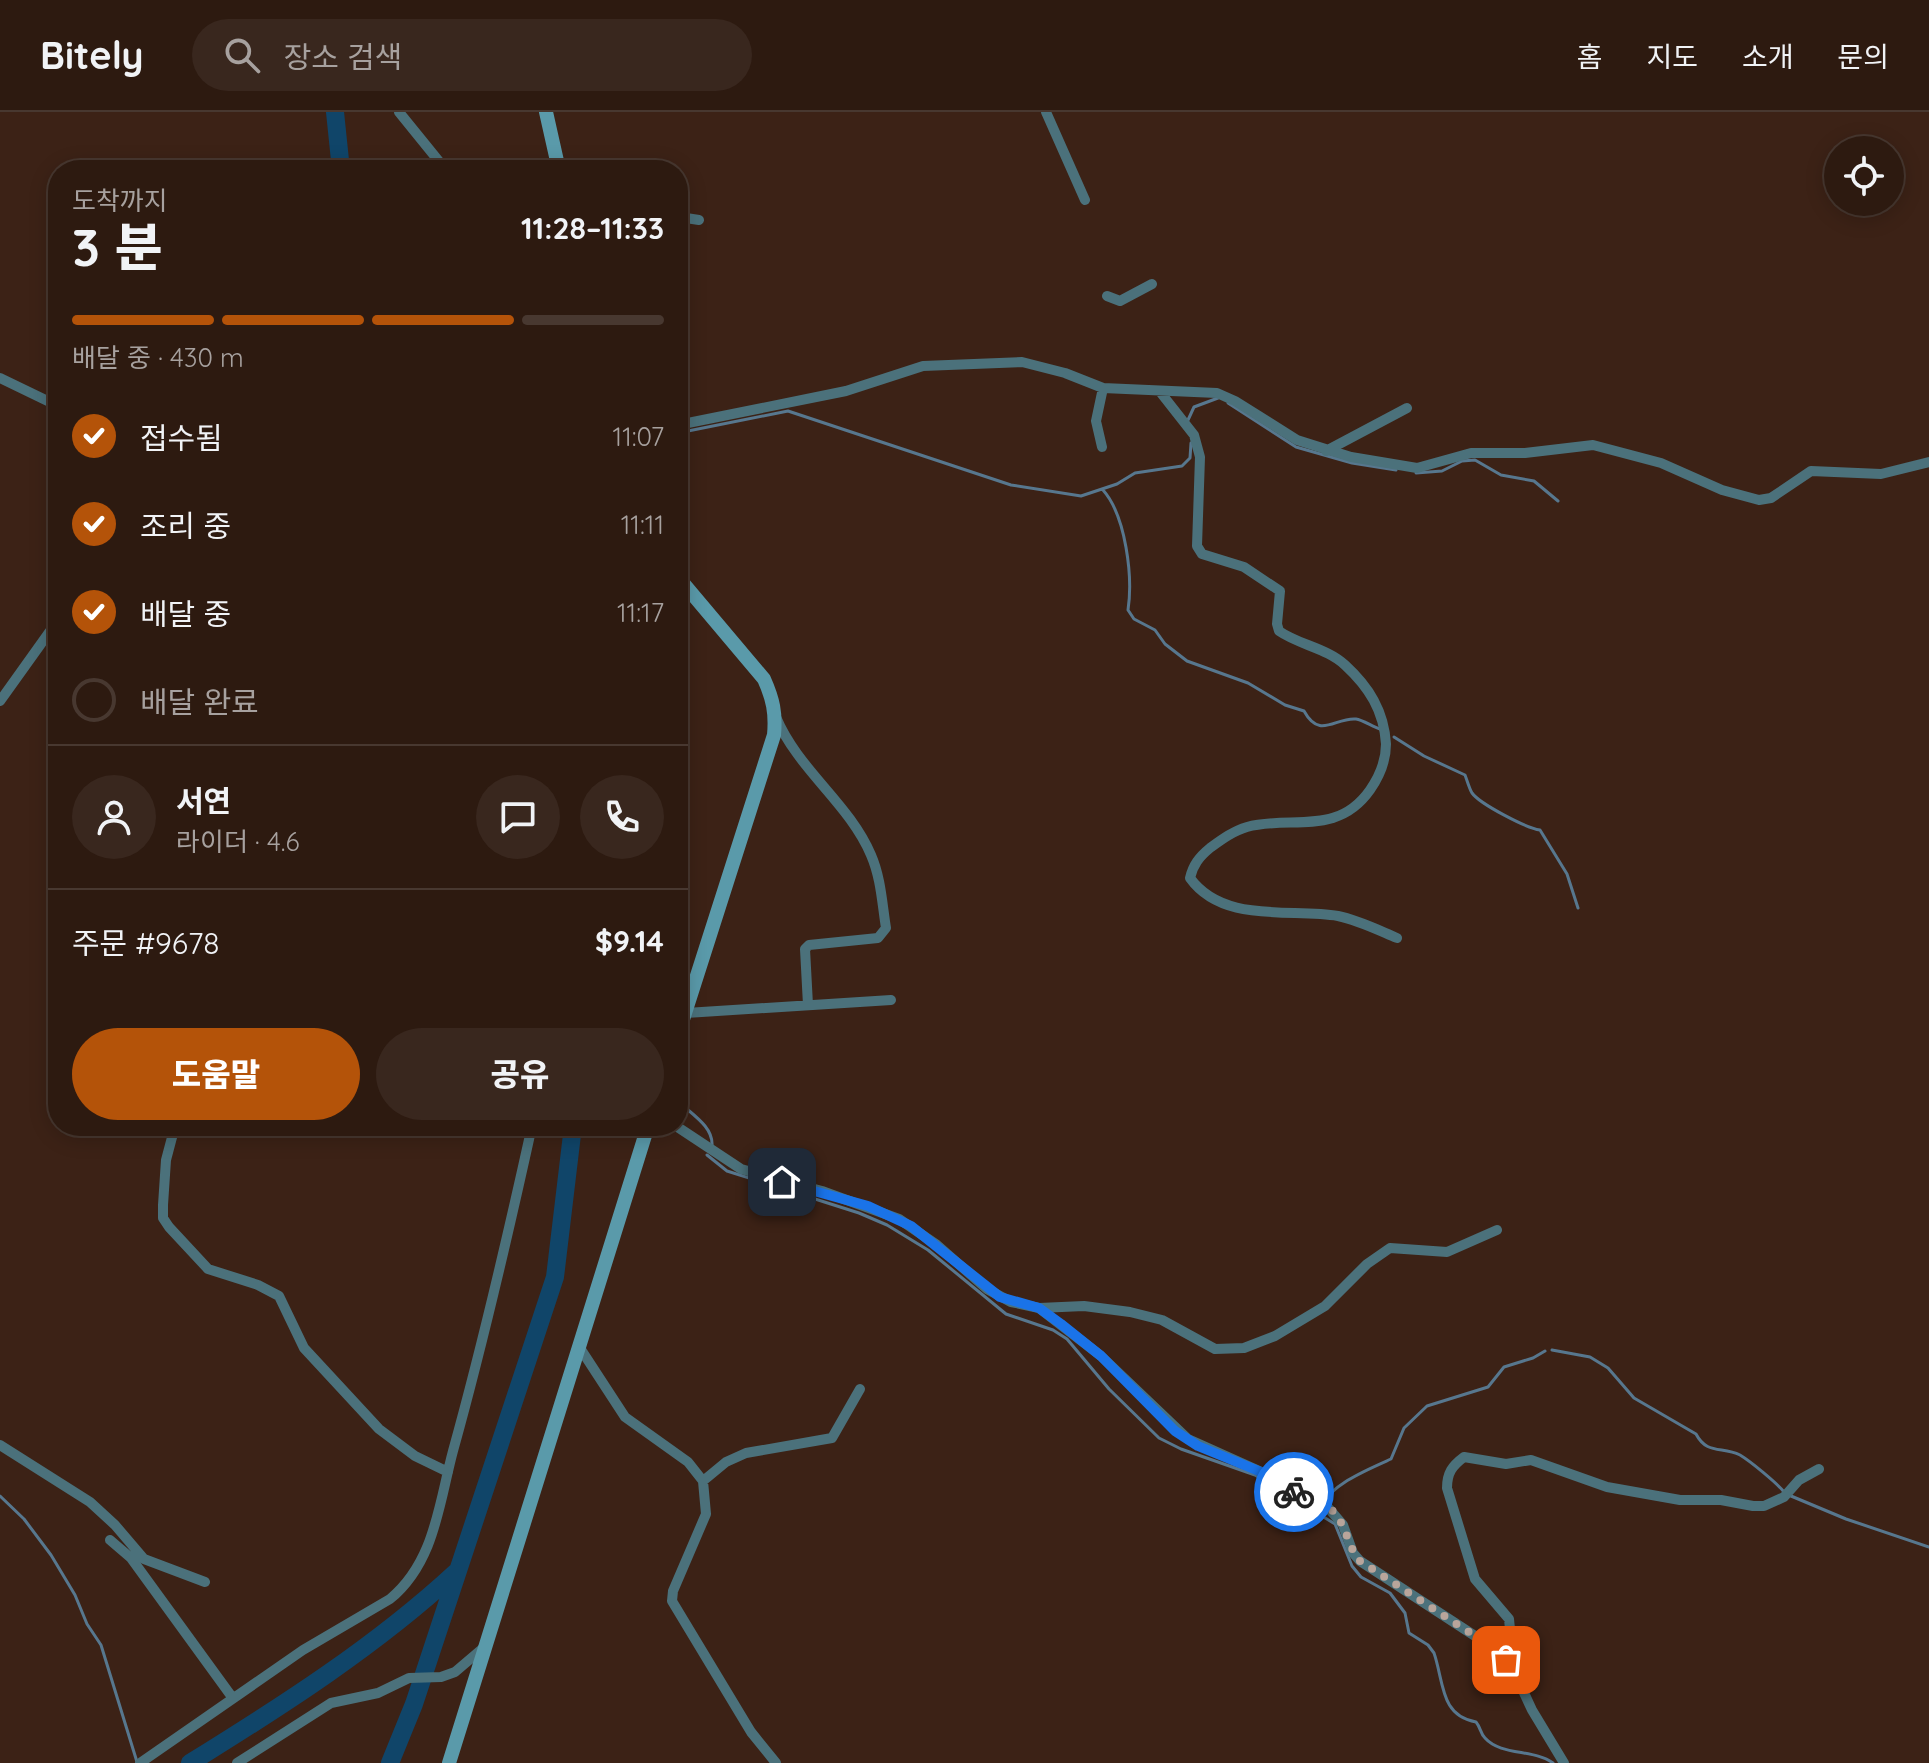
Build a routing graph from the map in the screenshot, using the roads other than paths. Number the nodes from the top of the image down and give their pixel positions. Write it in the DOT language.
graph roads {
  1 [pos="399,112"];
  2 [pos="546,112"];
  3 [pos="1046,112"];
  4 [pos="438,160"];
  5 [pos="557,160"];
  6 [pos="1085,200"];
  7 [pos="688,218"];
  8 [pos="699,220"];
  9 [pos="1152,284"];
  10 [pos="1107,296"];
  11 [pos="0,378"];
  12 [pos="1103,388"];
  13 [pos="1161,393"];
  14 [pos="48,401"];
  15 [pos="1407,408"];
  16 [pos="688,423"];
  17 [pos="1102,447"];
  18 [pos="1326,451"];
  19 [pos="1929,462"];
  20 [pos="688,588"];
  21 [pos="48,634"];
  22 [pos="0,701"];
  23 [pos="776,715"];
  24 [pos="1397,938"];
  25 [pos="891,1000"];
  26 [pos="808,1005"];
  27 [pos="688,1007"];
  28 [pos="688,1013"];
  29 [pos="688,1134"];
  30 [pos="172,1136"];
  31 [pos="530,1136"];
  32 [pos="645,1136"];
  33 [pos="1497,1230"];
  34 [pos="1039,1308"];
  35 [pos="580,1348"];
  36 [pos="860,1389"];
  37 [pos="0,1445"];
  38 [pos="1819,1469"];
  39 [pos="448,1472"];
  40 [pos="703,1481"];
  41 [pos="110,1540"];
  42 [pos="205,1582"];
  43 [pos="484,1648"];
  44 [pos="1498,1651"];
  45 [pos="232,1697"];
  46 [pos="140,1763"];
  47 [pos="237,1763"];
  48 [pos="449,1763"];
  49 [pos="776,1763"];
  50 [pos="1564,1763"];
  1 -- 4 [label="street"];
  2 -- 5 [label="main road"];
  3 -- 6 [label="street"];
  7 -- 8 [label="street"];
  9 -- 10 [label="street"];
  11 -- 14 [label="street"];
  12 -- 13 [label="street"];
  12 -- 16 [label="street"];
  12 -- 17 [label="street"];
  13 -- 18 [label="street"];
  13 -- 24 [label="street"];
  15 -- 18 [label="street"];
  18 -- 19 [label="street"];
  20 -- 23 [label="main road"];
  21 -- 22 [label="street"];
  23 -- 26 [label="street"];
  23 -- 27 [label="main road"];
  25 -- 26 [label="street"];
  26 -- 28 [label="street"];
  29 -- 34 [label="street"];
  30 -- 39 [label="street"];
  31 -- 39 [label="street"];
  32 -- 35 [label="main road"];
  33 -- 34 [label="street"];
  34 -- 44 [label="street"];
  35 -- 40 [label="street"];
  35 -- 43 [label="main road"];
  36 -- 40 [label="street"];
  37 -- 42 [label="street"];
  38 -- 44 [label="street"];
  39 -- 45 [label="street"];
  40 -- 49 [label="street"];
  41 -- 45 [label="street"];
  43 -- 47 [label="street"];
  43 -- 48 [label="main road"];
  44 -- 50 [label="street"];
  45 -- 46 [label="street"];
}
